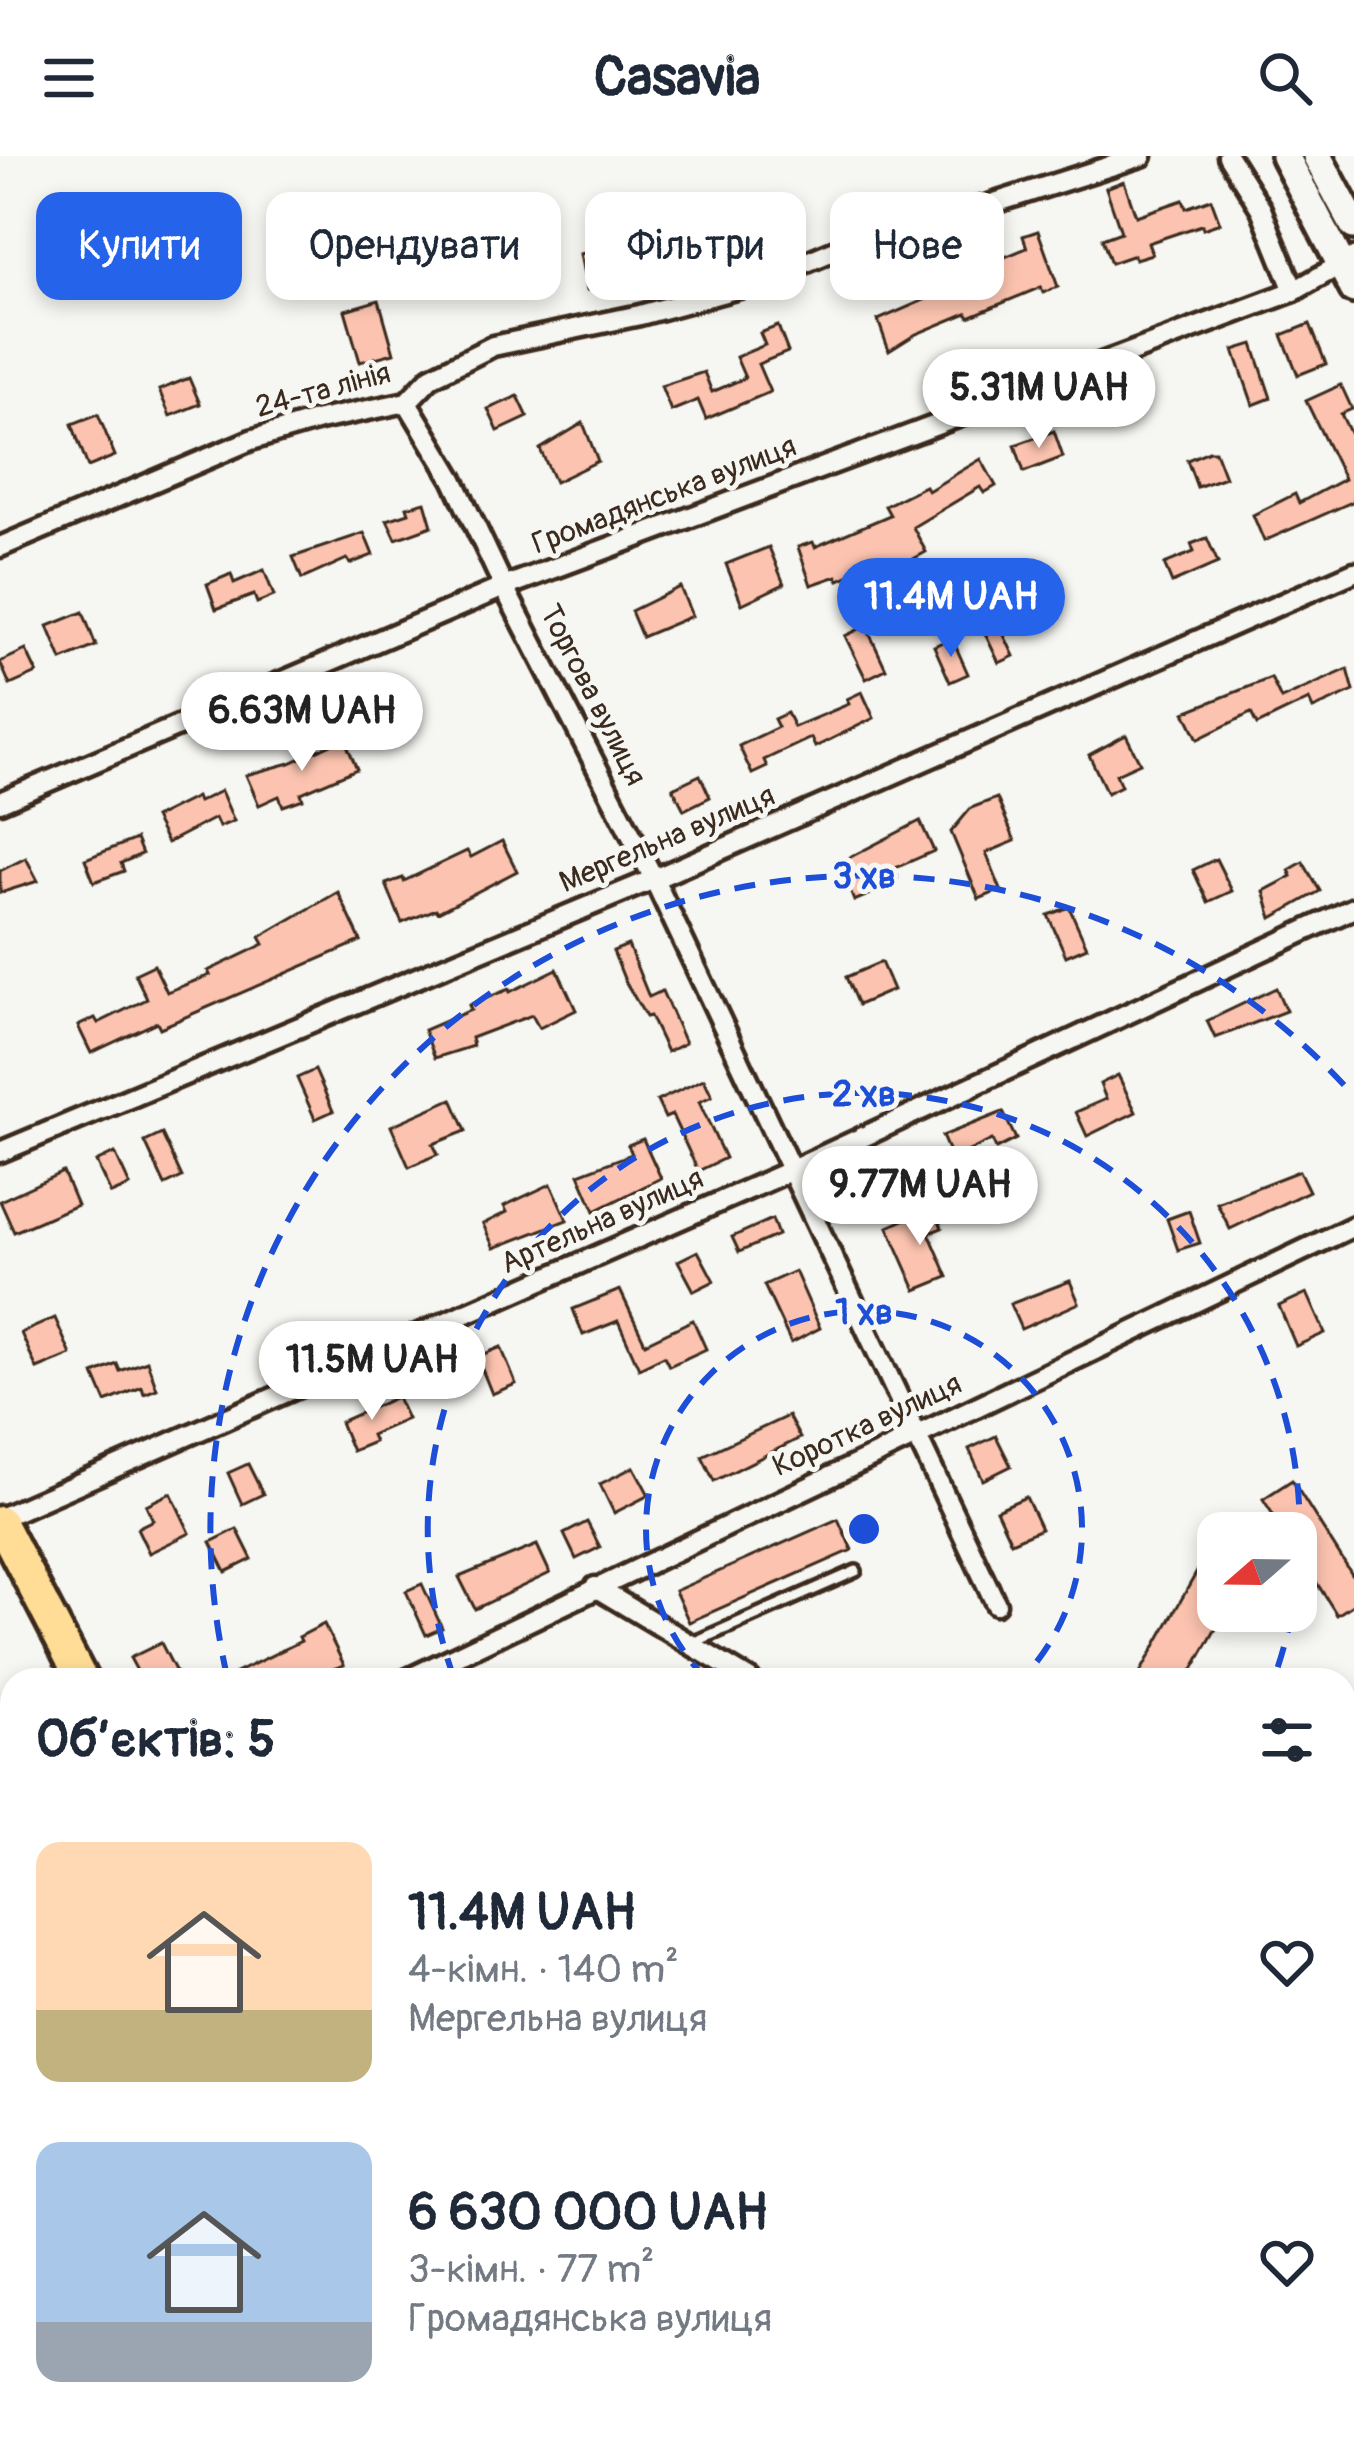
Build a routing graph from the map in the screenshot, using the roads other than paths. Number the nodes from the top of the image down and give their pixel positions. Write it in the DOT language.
graph roads {
  1 [pos="1142,156"];
  2 [pos="1228,156"];
  3 [pos="1285,156"];
  4 [pos="1317,156"];
  5 [pos="1354,225"];
  6 [pos="1350,270"];
  7 [pos="1294,291"];
  8 [pos="407,402"];
  9 [pos="0,547"];
  10 [pos="1354,572"];
  11 [pos="504,587"];
  12 [pos="0,802"];
  13 [pos="654,879"];
  14 [pos="1354,908"];
  15 [pos="0,1152"];
  16 [pos="790,1172"];
  17 [pos="1354,1226"];
  18 [pos="917,1434"];
  19 [pos="0,1520"];
  20 [pos="856,1571"];
  21 [pos="595,1587"];
  22 [pos="996,1604"];
  23 [pos="690,1644"];
  24 [pos="76,1668"];
  25 [pos="433,1668"];
  26 [pos="730,1668"];
  1 -- 8 [label="street, 24-та лінія"];
  2 -- 7 [label="street"];
  3 -- 6 [label="street"];
  4 -- 5 [label="street"];
  6 -- 7 [label="street, Громадянська вулиця"];
  7 -- 11 [label="street, Громадянська вулиця"];
  8 -- 9 [label="street, 24-та лінія"];
  8 -- 11 [label="street, Торгова вулиця"];
  10 -- 13 [label="street, Мергельна вулиця"];
  11 -- 12 [label="street, Громадянська вулиця"];
  11 -- 13 [label="street, Торгова вулиця"];
  13 -- 15 [label="street, Мергельна вулиця"];
  13 -- 16 [label="street, Торгова вулиця"];
  14 -- 16 [label="street, Артельна вулиця"];
  16 -- 18 [label="street, Торгова вулиця"];
  16 -- 19 [label="street, Артельна вулиця"];
  17 -- 18 [label="street, Коротка вулиця"];
  18 -- 21 [label="street, Коротка вулиця"];
  18 -- 22 [label="street, Торгова вулиця"];
  19 -- 24 [label="main road"];
  20 -- 23 [label="lane"];
  21 -- 23 [label="street"];
  21 -- 25 [label="street, Коротка вулиця"];
  23 -- 26 [label="street"];
}
